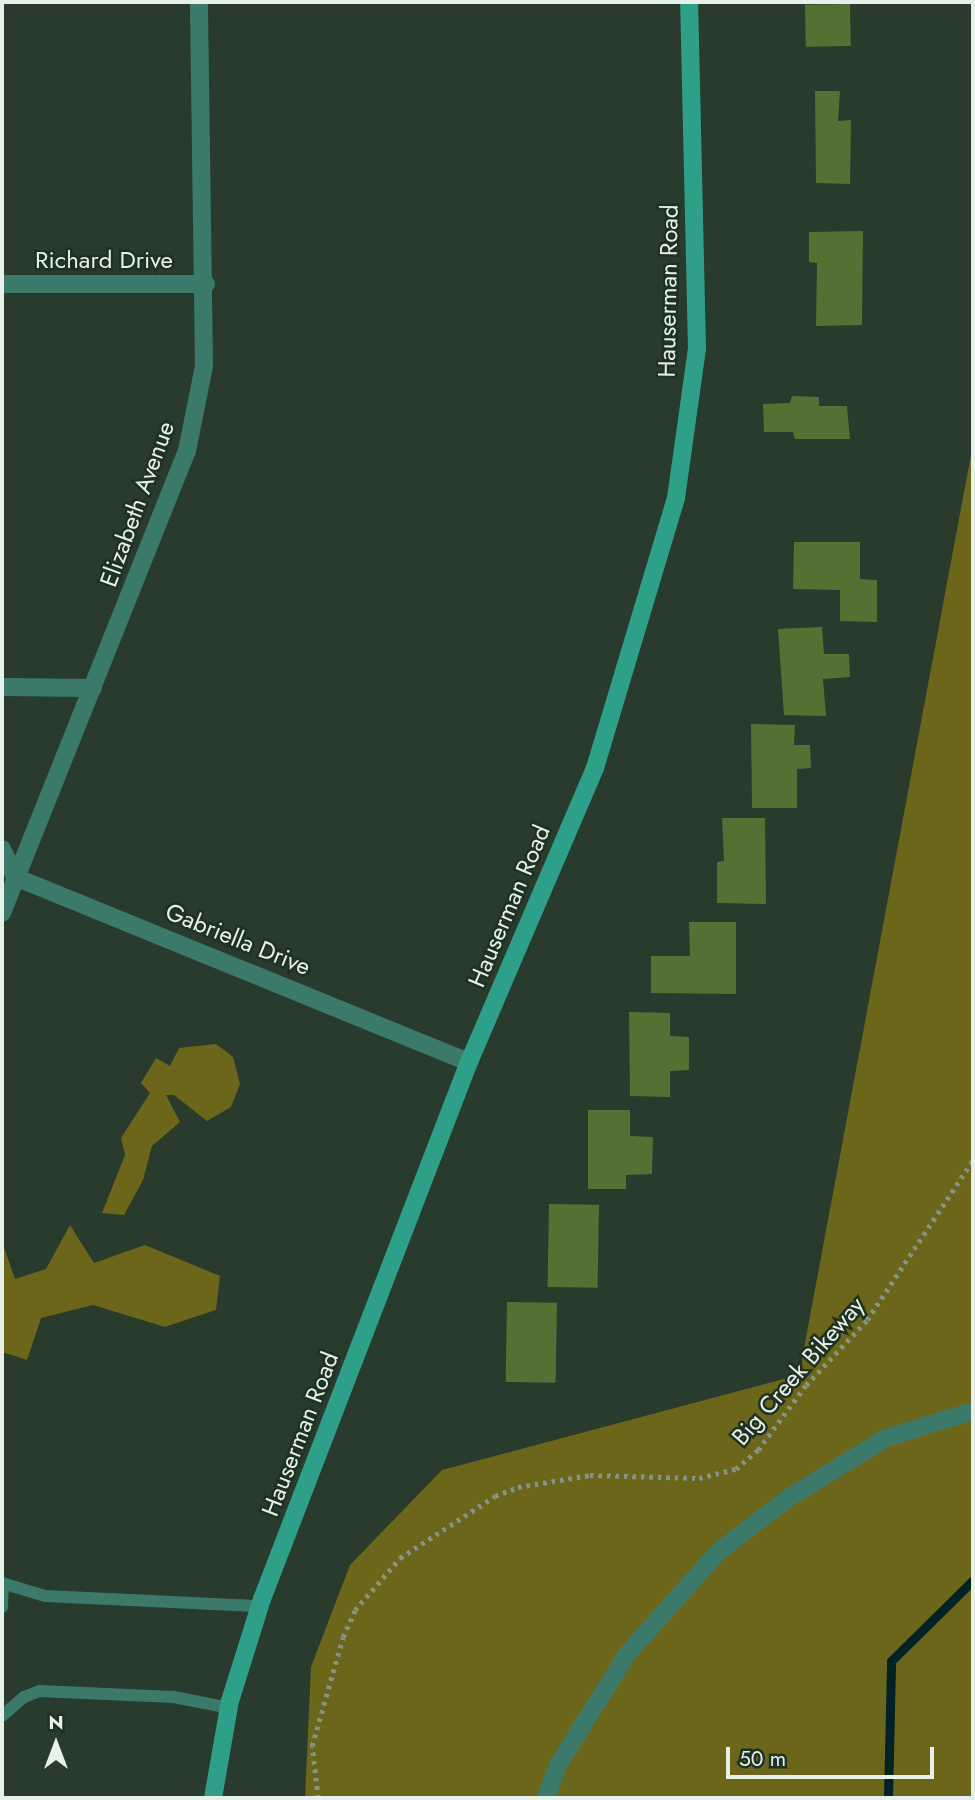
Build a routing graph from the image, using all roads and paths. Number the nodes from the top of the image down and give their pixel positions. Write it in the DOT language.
graph roads {
  1 [pos="199,2"];
  2 [pos="690,2"];
  3 [pos="2,284"];
  4 [pos="206,285"];
  5 [pos="2,687"];
  6 [pos="93,688"];
  7 [pos="2,849"];
  8 [pos="15,877"];
  9 [pos="2,913"];
  10 [pos="469,1062"];
  11 [pos="973,1160"];
  12 [pos="973,1411"];
  13 [pos="2,1583"];
  14 [pos="260,1606"];
  15 [pos="2,1607"];
  16 [pos="229,1708"];
  17 [pos="2,1716"];
  18 [pos="213,1798"];
  19 [pos="318,1798"];
  20 [pos="546,1798"];
  1 -- 4 [label="street, Elizabeth Avenue"];
  2 -- 10 [label="main road, Hauserman Road"];
  3 -- 4 [label="street, Richard Drive"];
  4 -- 6 [label="street, Elizabeth Avenue"];
  5 -- 6 [label="street"];
  6 -- 8 [label="street, Elizabeth Avenue"];
  7 -- 8 [label="street"];
  8 -- 9 [label="street, Elizabeth Avenue"];
  8 -- 10 [label="street, Gabriella Drive"];
  10 -- 14 [label="main road, Hauserman Road"];
  11 -- 19 [label="path, Big Creek Bikeway"];
  12 -- 20 [label="street"];
  13 -- 14 [label="lane"];
  13 -- 15 [label="lane"];
  14 -- 16 [label="main road, Hauserman Road"];
  16 -- 17 [label="lane"];
  16 -- 18 [label="main road, Hauserman Road"];
}
